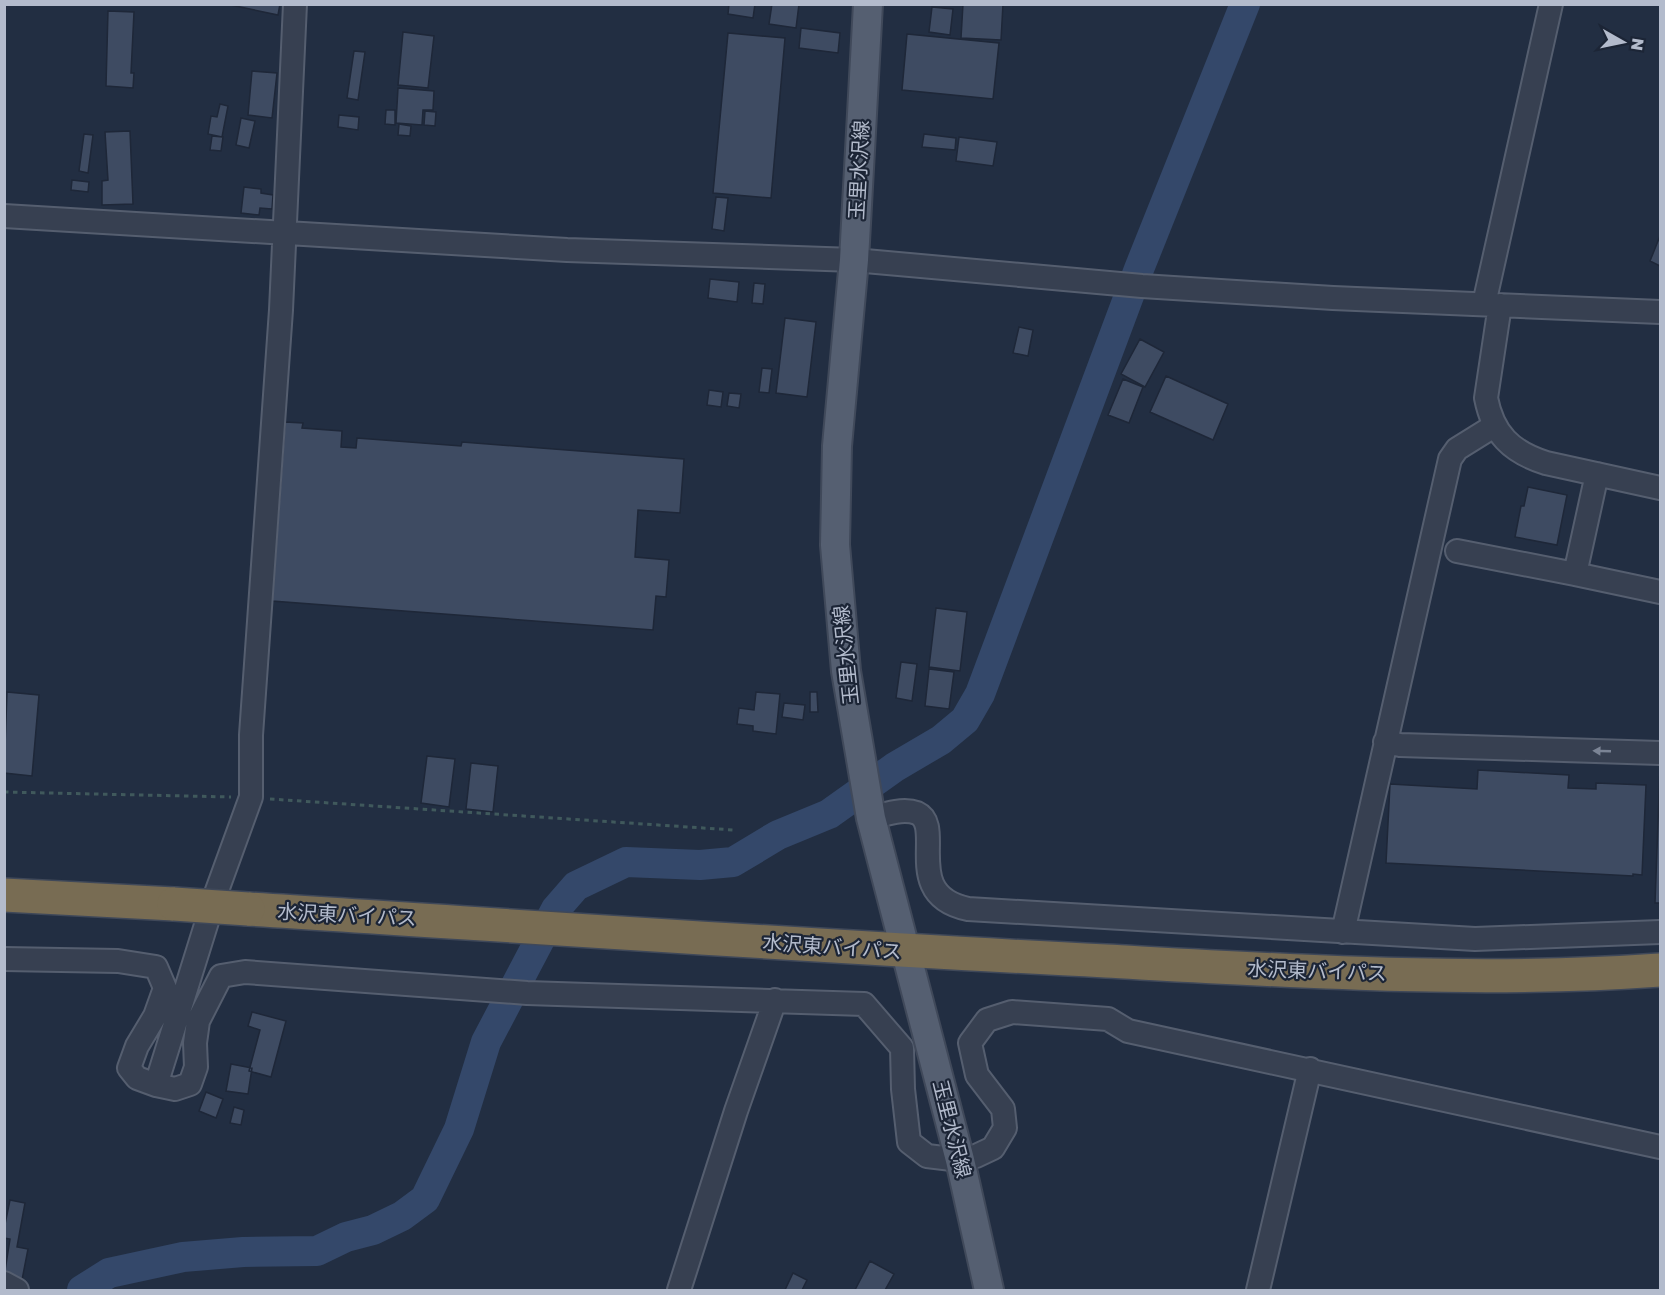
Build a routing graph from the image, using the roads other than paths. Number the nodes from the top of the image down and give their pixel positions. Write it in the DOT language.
graph roads {
  1 [pos="295,4"];
  2 [pos="868,4"];
  3 [pos="1551,4"];
  4 [pos="4,216"];
  5 [pos="284,234"];
  6 [pos="854,260"];
  7 [pos="1492,305"];
  8 [pos="1660,312"];
  9 [pos="1494,426"];
  10 [pos="1597,474"];
  11 [pos="1660,488"];
  12 [pos="1457,551"];
  13 [pos="1575,574"];
  14 [pos="1660,592"];
  15 [pos="1385,742"];
  16 [pos="1660,753"];
  17 [pos="872,818"];
  18 [pos="4,895"];
  19 [pos="1343,932"];
  20 [pos="1660,932"];
  21 [pos="907,951"];
  22 [pos="4,959"];
  23 [pos="1660,970"];
  24 [pos="775,1000"];
  25 [pos="1310,1069"];
  26 [pos="156,1085"];
  27 [pos="1660,1147"];
  28 [pos="960,1160"];
  29 [pos="4,1282"];
  30 [pos="17,1290"];
  31 [pos="679,1290"];
  32 [pos="989,1290"];
  33 [pos="1258,1290"];
  1 -- 5 [label="street"];
  2 -- 6 [label="main road, 玉里水沢線"];
  3 -- 7 [label="street"];
  4 -- 5 [label="street"];
  5 -- 6 [label="street"];
  5 -- 26 [label="street"];
  6 -- 7 [label="street"];
  6 -- 17 [label="main road, 玉里水沢線"];
  7 -- 8 [label="street"];
  7 -- 9 [label="street"];
  9 -- 10 [label="street"];
  9 -- 15 [label="street"];
  10 -- 11 [label="street"];
  10 -- 13 [label="street"];
  12 -- 13 [label="street"];
  13 -- 14 [label="street"];
  16 -- 15 [label="street, one-way"];
  15 -- 19 [label="street"];
  17 -- 19 [label="street"];
  17 -- 21 [label="main road, 玉里水沢線"];
  18 -- 21 [label="highway, 水沢東バイパス, bridge"];
  19 -- 20 [label="street"];
  21 -- 23 [label="highway, 水沢東バイパス"];
  21 -- 28 [label="main road, 玉里水沢線"];
  22 -- 26 [label="street"];
  24 -- 26 [label="street"];
  24 -- 28 [label="street"];
  24 -- 31 [label="street"];
  25 -- 27 [label="street"];
  25 -- 28 [label="street"];
  25 -- 33 [label="street"];
  28 -- 32 [label="main road, 玉里水沢線"];
  29 -- 30 [label="street"];
}
